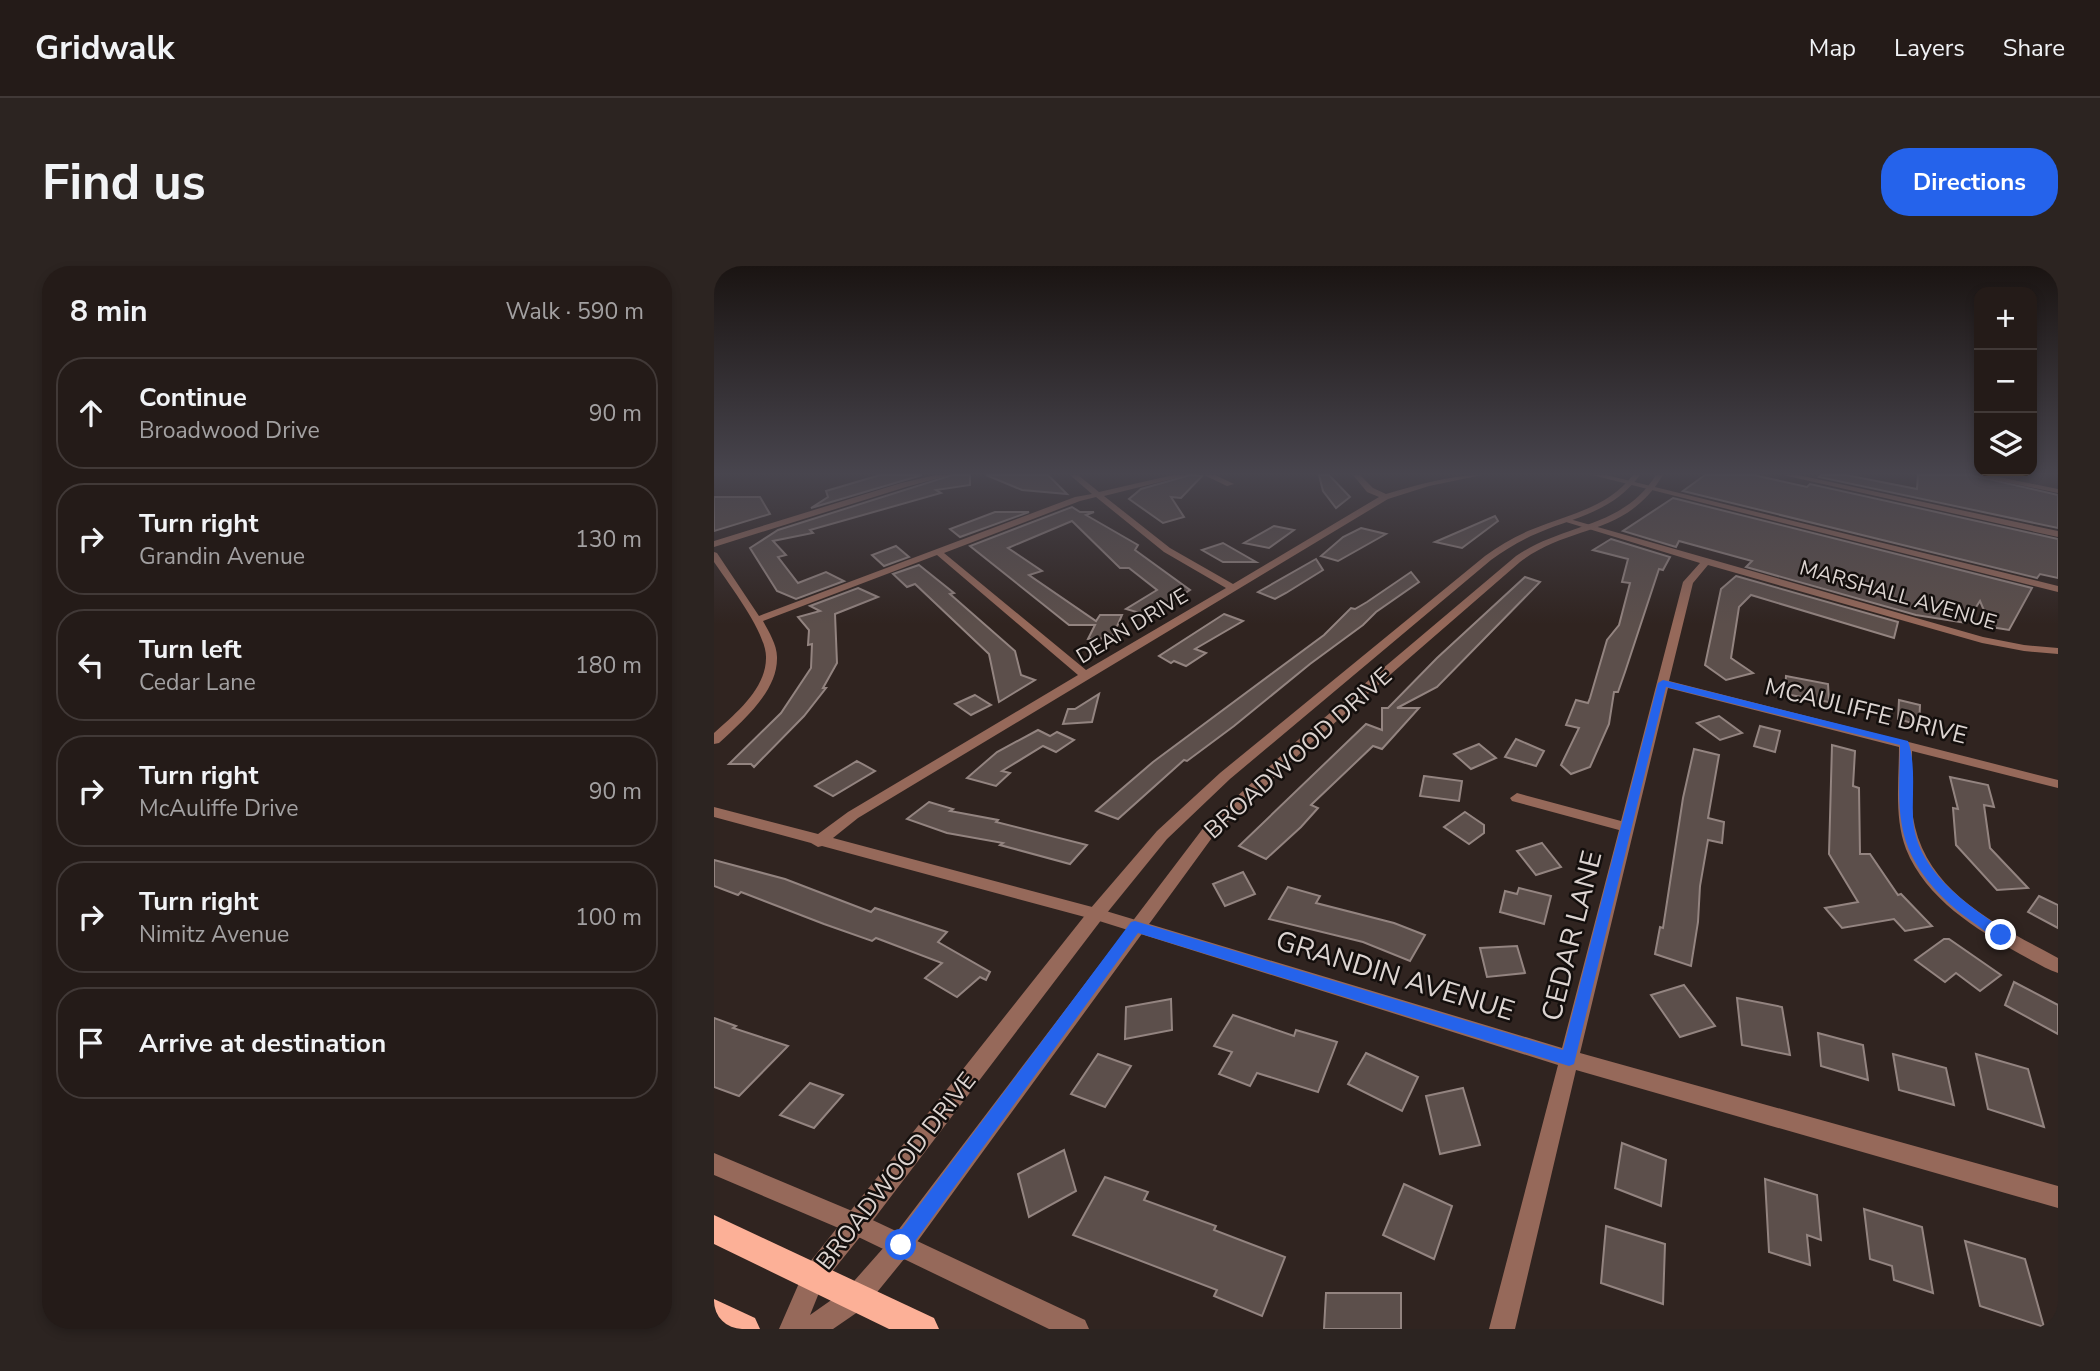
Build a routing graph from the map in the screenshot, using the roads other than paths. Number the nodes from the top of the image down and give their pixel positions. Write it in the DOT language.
graph roads {
  1 [pos="776,525"];
  2 [pos="1013,525"];
  3 [pos="1135,525"];
  4 [pos="1339,525"];
  5 [pos="1556,525"];
  6 [pos="1583,525"];
  7 [pos="1600,525"];
  8 [pos="1795,525"];
  9 [pos="2015,525"];
  10 [pos="1593,528"];
  11 [pos="2058,534"];
  12 [pos="714,544"];
  13 [pos="938,552"];
  14 [pos="714,555"];
  15 [pos="1706,562"];
  16 [pos="1234,588"];
  17 [pos="2058,589"];
  18 [pos="757,620"];
  19 [pos="2058,651"];
  20 [pos="1085,676"];
  21 [pos="1663,683"];
  22 [pos="714,740"];
  23 [pos="1905,743"];
  24 [pos="2058,784"];
  25 [pos="1517,798"];
  26 [pos="714,812"];
  27 [pos="1626,827"];
  28 [pos="818,842"];
  29 [pos="1096,914"];
  30 [pos="1135,926"];
  31 [pos="2058,966"];
  32 [pos="1569,1059"];
  33 [pos="714,1164"];
  34 [pos="2058,1197"];
  35 [pos="856,1224"];
  36 [pos="714,1229"];
  37 [pos="901,1245"];
  38 [pos="814,1275"];
  39 [pos="856,1298"];
  40 [pos="714,1315"];
  41 [pos="744,1329"];
  42 [pos="792,1329"];
  43 [pos="812,1329"];
  44 [pos="923,1329"];
  45 [pos="1076,1329"];
  46 [pos="1502,1329"];
  1 -- 12 [label="street"];
  2 -- 13 [label="street"];
  3 -- 16 [label="street"];
  4 -- 16 [label="street, DEAN DRIVE"];
  5 -- 29 [label="street, BROADWOOD DRIVE"];
  6 -- 10 [label="street, MARSHALL AVENUE"];
  7 -- 10 [label="street, BROADWOOD DRIVE"];
  8 -- 17 [label="street"];
  9 -- 11 [label="street"];
  10 -- 15 [label="street, MARSHALL AVENUE"];
  10 -- 30 [label="street, BROADWOOD DRIVE"];
  13 -- 18 [label="street"];
  13 -- 20 [label="street"];
  14 -- 18 [label="street"];
  15 -- 19 [label="street, MARSHALL AVENUE"];
  15 -- 21 [label="street, CEDAR LANE"];
  16 -- 20 [label="street, DEAN DRIVE"];
  18 -- 22 [label="street"];
  20 -- 28 [label="street, DEAN DRIVE"];
  21 -- 23 [label="street, MCAULIFFE DRIVE"];
  21 -- 27 [label="street, CEDAR LANE"];
  23 -- 24 [label="street, MCAULIFFE DRIVE"];
  23 -- 31 [label="street"];
  25 -- 27 [label="street"];
  26 -- 28 [label="street, GRANDIN AVENUE"];
  27 -- 32 [label="street, CEDAR LANE"];
  28 -- 29 [label="street, GRANDIN AVENUE"];
  29 -- 30 [label="street, GRANDIN AVENUE"];
  29 -- 35 [label="street, BROADWOOD DRIVE"];
  30 -- 32 [label="street, GRANDIN AVENUE"];
  30 -- 37 [label="street, BROADWOOD DRIVE"];
  32 -- 34 [label="street, GRANDIN AVENUE"];
  32 -- 46 [label="street, CEDAR LANE"];
  33 -- 35 [label="street"];
  35 -- 37 [label="street"];
  35 -- 38 [label="street, BROADWOOD DRIVE"];
  36 -- 38 [label="main road"];
  37 -- 39 [label="street, BROADWOOD DRIVE"];
  37 -- 45 [label="street"];
  38 -- 39 [label="main road"];
  38 -- 42 [label="street, BROADWOOD DRIVE"];
  39 -- 43 [label="street, BROADWOOD DRIVE"];
  39 -- 44 [label="main road"];
  40 -- 41 [label="main road"];
}
